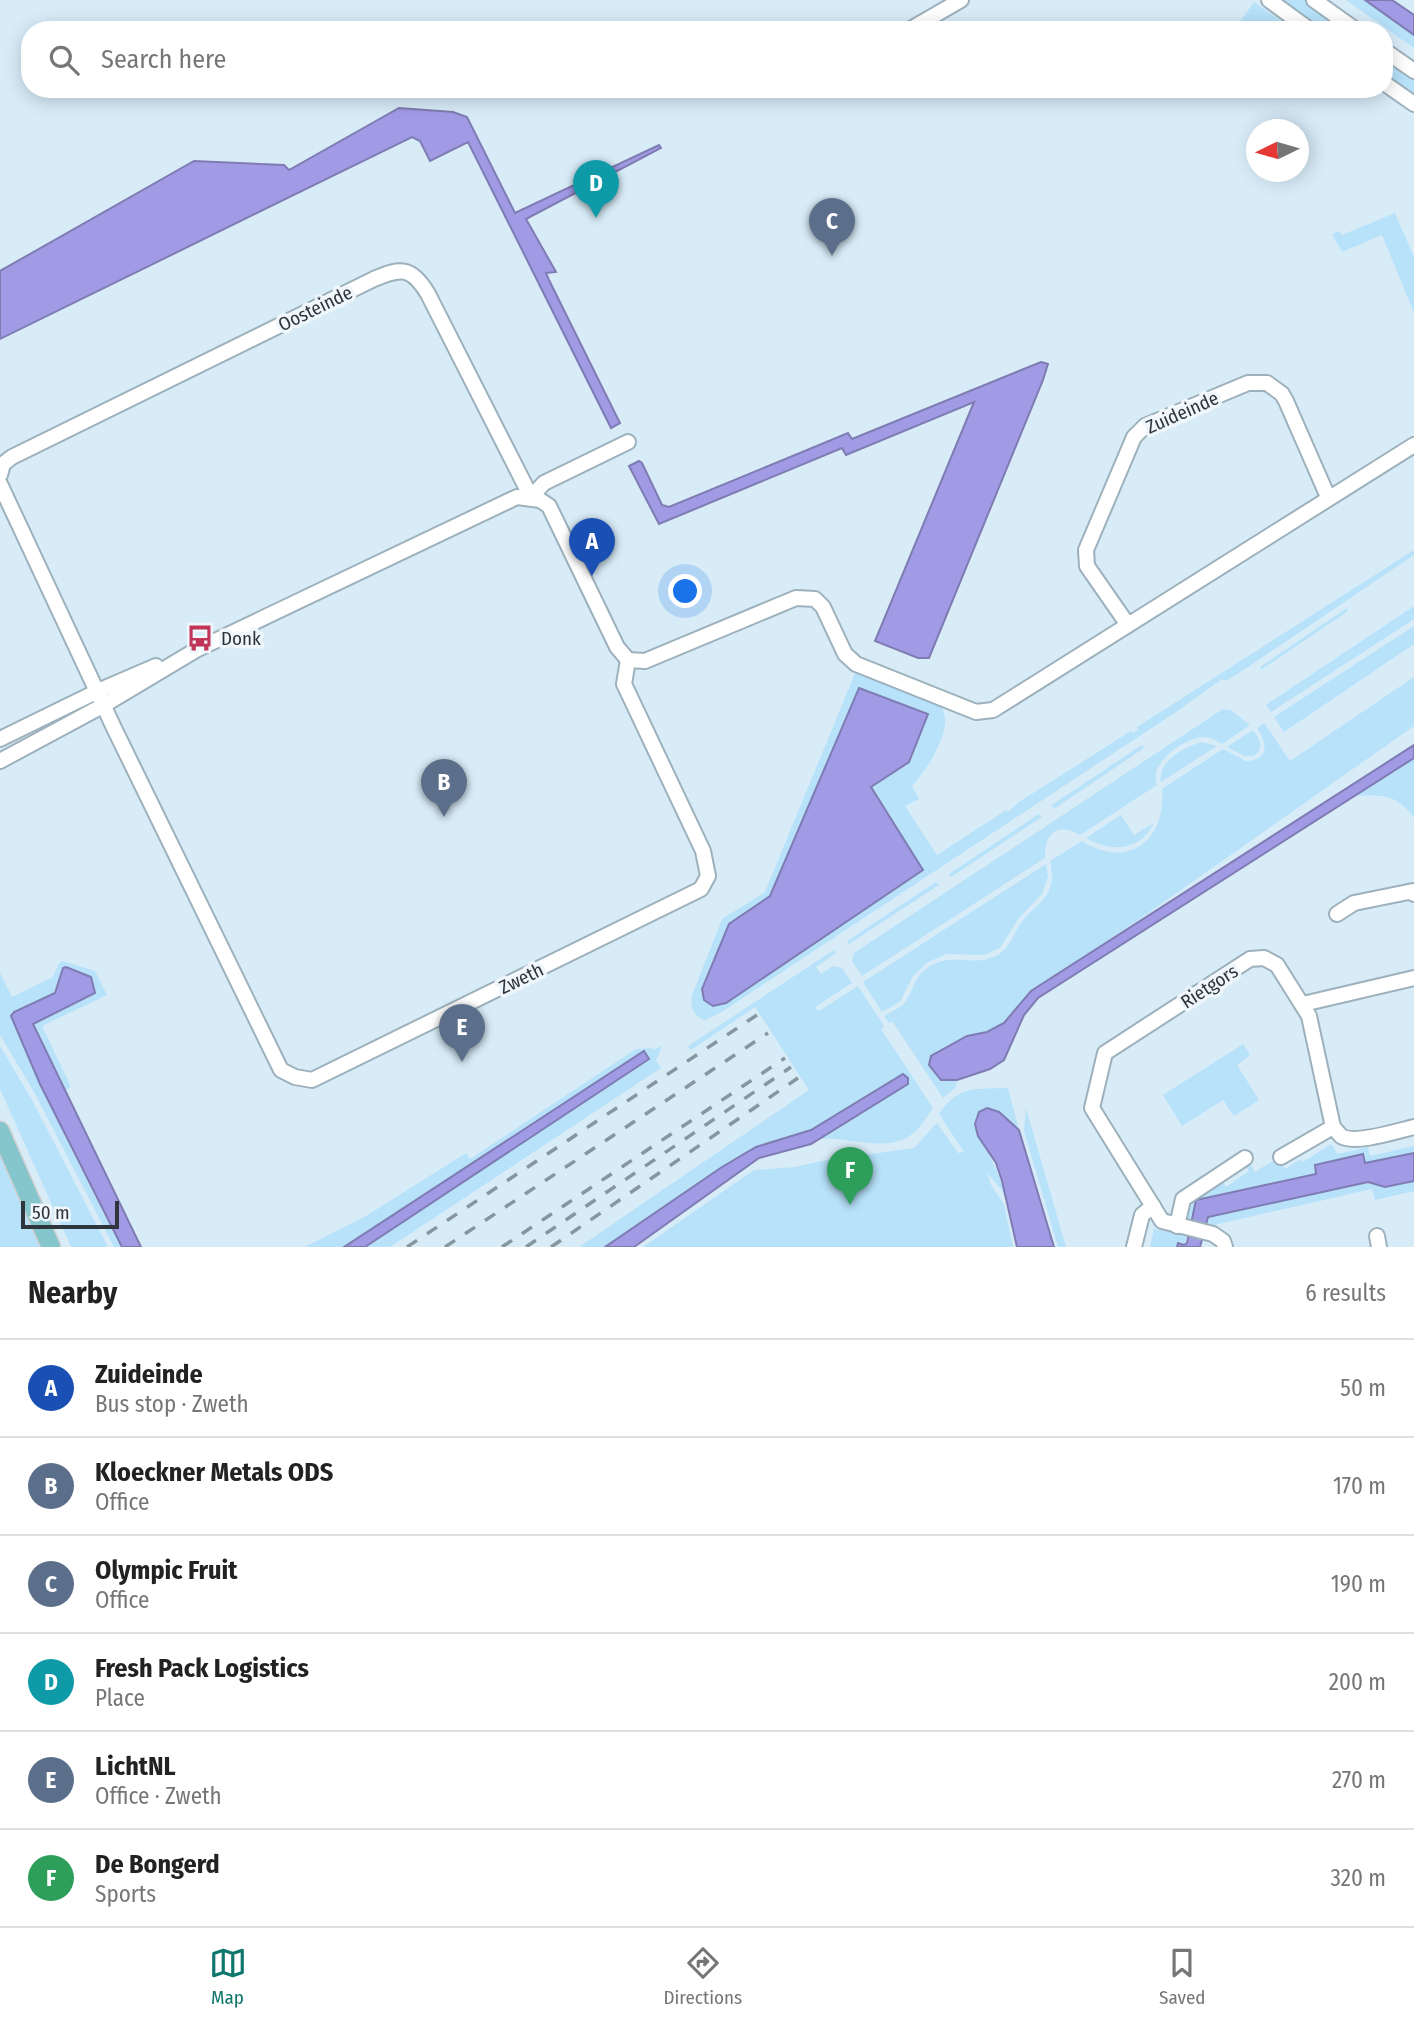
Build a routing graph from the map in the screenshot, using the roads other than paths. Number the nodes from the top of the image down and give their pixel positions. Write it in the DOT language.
graph roads {
  1 [pos="961,0"];
  2 [pos="1269,0"];
  3 [pos="1314,0"];
  4 [pos="925,21"];
  5 [pos="1298,21"];
  6 [pos="1343,21"];
  7 [pos="1393,56"];
  8 [pos="1414,71"];
  9 [pos="1393,89"];
  10 [pos="1414,104"];
  11 [pos="628,442"];
  12 [pos="1414,445"];
  13 [pos="0,475"];
  14 [pos="0,484"];
  15 [pos="531,497"];
  16 [pos="1328,498"];
  17 [pos="1128,625"];
  18 [pos="197,650"];
  19 [pos="628,660"];
  20 [pos="98,691"];
  21 [pos="104,705"];
  22 [pos="0,739"];
  23 [pos="0,761"];
  24 [pos="1414,894"];
  25 [pos="1337,914"];
  26 [pos="1414,978"];
  27 [pos="1303,1004"];
  28 [pos="1333,1127"];
  29 [pos="1414,1127"];
  30 [pos="0,1131"];
  31 [pos="1281,1157"];
  32 [pos="1245,1158"];
  33 [pos="1153,1206"];
  34 [pos="1181,1226"];
  35 [pos="51,1247"];
  36 [pos="1134,1247"];
  37 [pos="1225,1247"];
  1 -- 4 [label="street"];
  2 -- 5 [label="street"];
  3 -- 6 [label="street"];
  7 -- 8 [label="street"];
  9 -- 10 [label="street"];
  11 -- 15 [label="street"];
  12 -- 16 [label="street"];
  13 -- 15 [label="street, Oosteinde"];
  14 -- 20 [label="street"];
  15 -- 18 [label="street"];
  15 -- 19 [label="street"];
  16 -- 17 [label="street"];
  16 -- 17 [label="street, Zuideinde"];
  17 -- 19 [label="street"];
  18 -- 20 [label="street"];
  18 -- 21 [label="street"];
  19 -- 21 [label="street, Zweth"];
  20 -- 21 [label="street, Zweth"];
  20 -- 22 [label="street"];
  21 -- 23 [label="street"];
  24 -- 25 [label="street"];
  26 -- 27 [label="street"];
  27 -- 28 [label="street, Rietgors"];
  27 -- 33 [label="street, Rietgors"];
  28 -- 29 [label="street"];
  28 -- 31 [label="street"];
  30 -- 35 [label="main road"];
  32 -- 34 [label="street"];
  33 -- 34 [label="street, Rietgors"];
  33 -- 36 [label="street"];
  34 -- 37 [label="street, Rietgors"];
}
